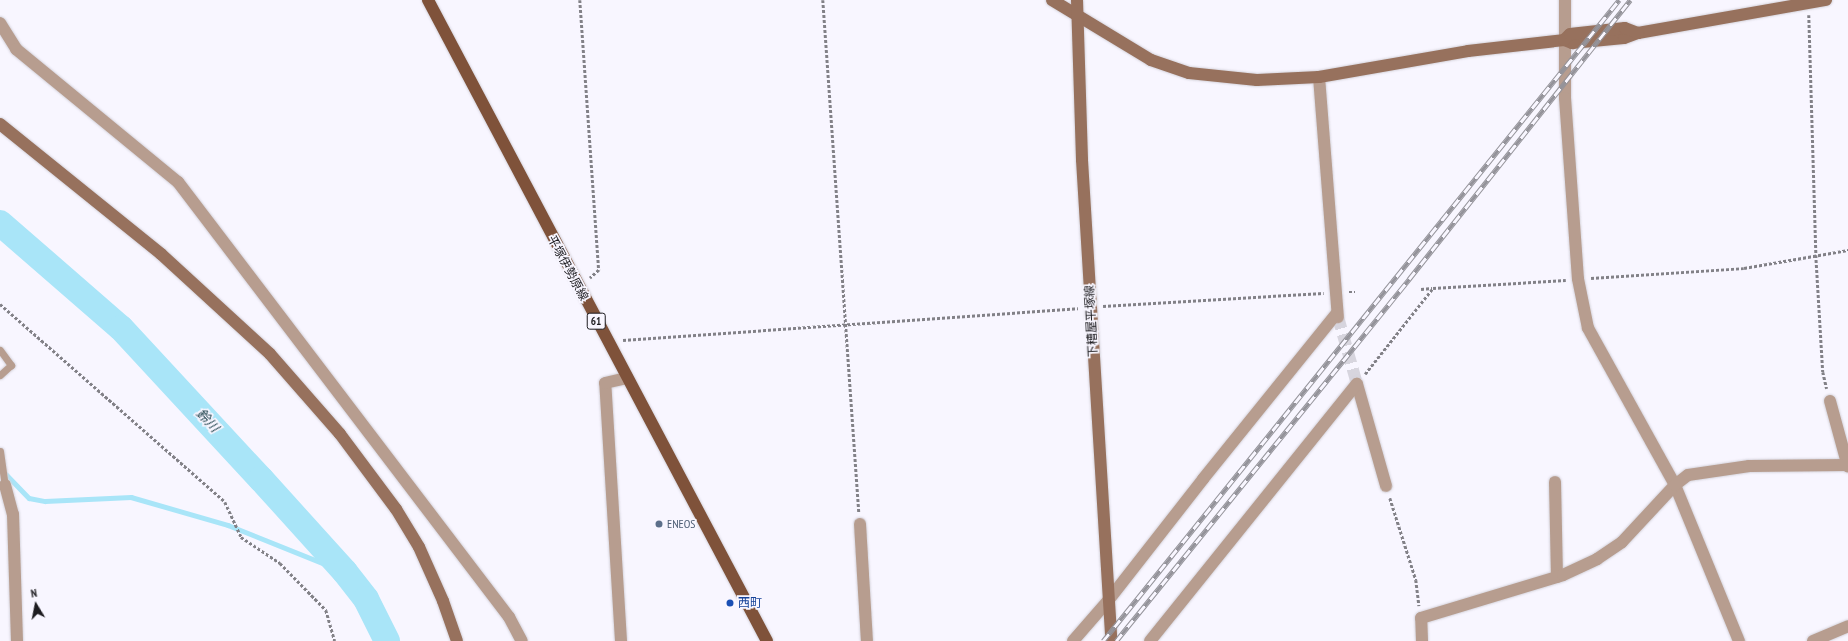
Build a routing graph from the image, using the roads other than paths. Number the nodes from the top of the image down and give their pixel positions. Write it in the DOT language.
graph roads {
  1 [pos="428,0"];
  2 [pos="1052,0"];
  3 [pos="1077,0"];
  4 [pos="1565,0"];
  5 [pos="1826,0"];
  6 [pos="1076,16"];
  7 [pos="0,23"];
  8 [pos="1564,40"];
  9 [pos="1319,77"];
  10 [pos="0,124"];
  11 [pos="0,350"];
  12 [pos="0,375"];
  13 [pos="627,378"];
  14 [pos="1830,401"];
  15 [pos="0,451"];
  16 [pos="1848,466"];
  17 [pos="1555,482"];
  18 [pos="5,485"];
  19 [pos="1675,485"];
  20 [pos="1386,486"];
  21 [pos="860,524"];
  22 [pos="1557,577"];
  23 [pos="1107,602"];
  24 [pos="1848,626"];
  25 [pos="17,641"];
  26 [pos="457,641"];
  27 [pos="522,641"];
  28 [pos="621,641"];
  29 [pos="767,641"];
  30 [pos="867,641"];
  31 [pos="1073,641"];
  32 [pos="1111,641"];
  33 [pos="1150,641"];
  34 [pos="1422,641"];
  35 [pos="1739,641"];
  36 [pos="1813,641"];
  1 -- 13 [label="main road, 平塚伊勢原線 / 61"];
  2 -- 6 [label="street"];
  3 -- 6 [label="street, 下糟屋平塚線"];
  4 -- 8 [label="street"];
  5 -- 8 [label="street"];
  6 -- 9 [label="street"];
  6 -- 23 [label="street, 下糟屋平塚線"];
  7 -- 27 [label="street"];
  8 -- 9 [label="street"];
  8 -- 19 [label="street"];
  9 -- 23 [label="street"];
  10 -- 26 [label="street"];
  11 -- 12 [label="lane"];
  13 -- 28 [label="street"];
  13 -- 29 [label="main road, 平塚伊勢原線 / 61"];
  14 -- 16 [label="street"];
  15 -- 18 [label="lane"];
  16 -- 19 [label="street"];
  17 -- 22 [label="street"];
  18 -- 25 [label="street"];
  19 -- 22 [label="street"];
  19 -- 35 [label="street"];
  20 -- 33 [label="street"];
  21 -- 30 [label="street"];
  22 -- 34 [label="street"];
  23 -- 31 [label="street"];
  23 -- 32 [label="street, 下糟屋平塚線"];
  24 -- 36 [label="street"];
}
